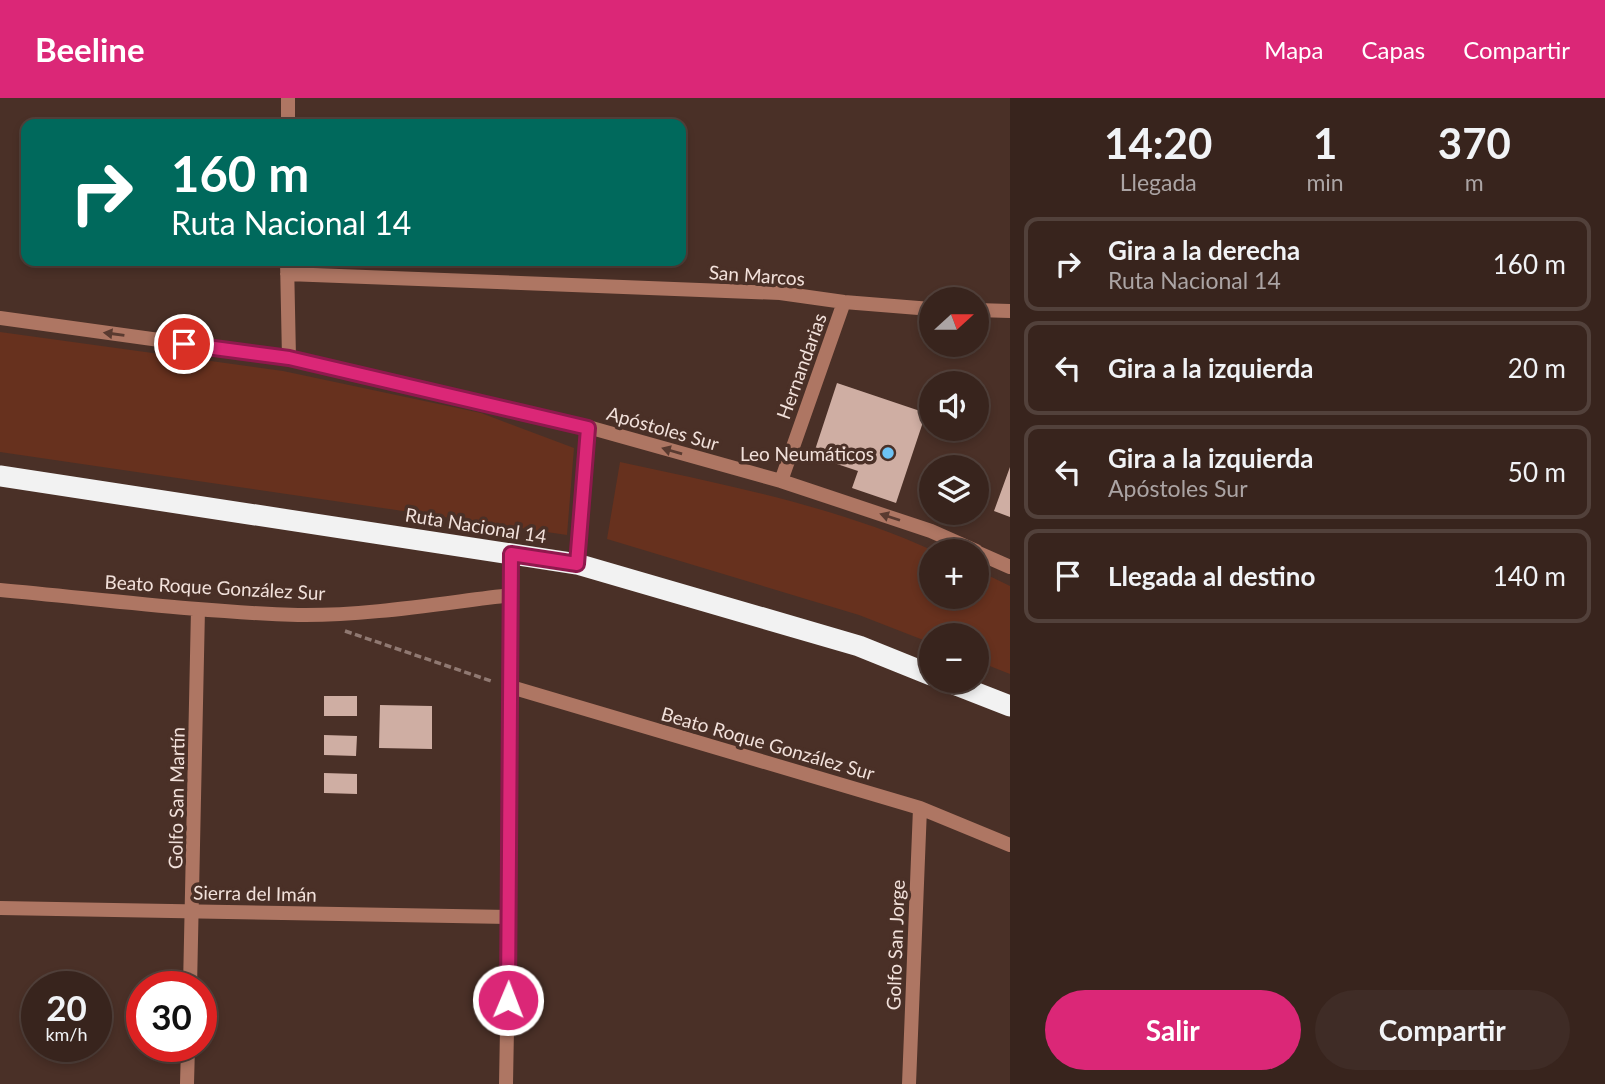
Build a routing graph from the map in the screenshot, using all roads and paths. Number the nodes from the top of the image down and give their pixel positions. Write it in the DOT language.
graph roads {
  1 [pos="288,98"];
  2 [pos="288,119"];
  3 [pos="287,267"];
  4 [pos="844,302"];
  5 [pos="919,308"];
  6 [pos="989,310"];
  7 [pos="1010,311"];
  8 [pos="0,318"];
  9 [pos="289,358"];
  10 [pos="588,428"];
  11 [pos="0,476"];
  12 [pos="781,481"];
  13 [pos="948,539"];
  14 [pos="511,554"];
  15 [pos="989,558"];
  16 [pos="577,564"];
  17 [pos="1010,567"];
  18 [pos="0,590"];
  19 [pos="511,595"];
  20 [pos="198,609"];
  21 [pos="339,629"];
  22 [pos="919,670"];
  23 [pos="511,687"];
  24 [pos="977,693"];
  25 [pos="1010,706"];
  26 [pos="920,808"];
  27 [pos="1010,845"];
  28 [pos="0,908"];
  29 [pos="193,911"];
  30 [pos="509,917"];
  31 [pos="191,971"];
  32 [pos="188,1062"];
  33 [pos="187,1084"];
  34 [pos="506,1084"];
  35 [pos="909,1084"];
  1 -- 2 [label="street"];
  3 -- 4 [label="street, San Marcos"];
  3 -- 9 [label="street"];
  4 -- 5 [label="street, San Marcos"];
  4 -- 12 [label="street, Hernandarias"];
  6 -- 7 [label="street"];
  9 -- 8 [label="street, Apóstoles Sur, one-way"];
  9 -- 10 [label="street, Apóstoles Sur"];
  12 -- 10 [label="street, Apóstoles Sur, one-way"];
  10 -- 16 [label="street"];
  11 -- 14 [label="highway, Ruta Nacional 14"];
  13 -- 12 [label="street, Apóstoles Sur, one-way"];
  14 -- 16 [label="highway, Ruta Nacional 14"];
  14 -- 19 [label="street"];
  15 -- 17 [label="street, Apóstoles Sur"];
  16 -- 22 [label="highway, Ruta Nacional 14"];
  18 -- 20 [label="street, Beato Roque González Sur"];
  19 -- 20 [label="street, Beato Roque González Sur"];
  19 -- 23 [label="street"];
  20 -- 29 [label="street, Golfo San Martín"];
  21 -- 23 [label="path"];
  23 -- 26 [label="street, Beato Roque González Sur"];
  23 -- 30 [label="street"];
  24 -- 25 [label="highway"];
  26 -- 27 [label="street, Beato Roque González Sur"];
  26 -- 35 [label="street, Golfo San Jorge"];
  28 -- 29 [label="street, Sierra del Imán"];
  29 -- 30 [label="street, Sierra del Imán"];
  29 -- 31 [label="street, Golfo San Martín"];
  30 -- 34 [label="street"];
  32 -- 33 [label="street"];
}
